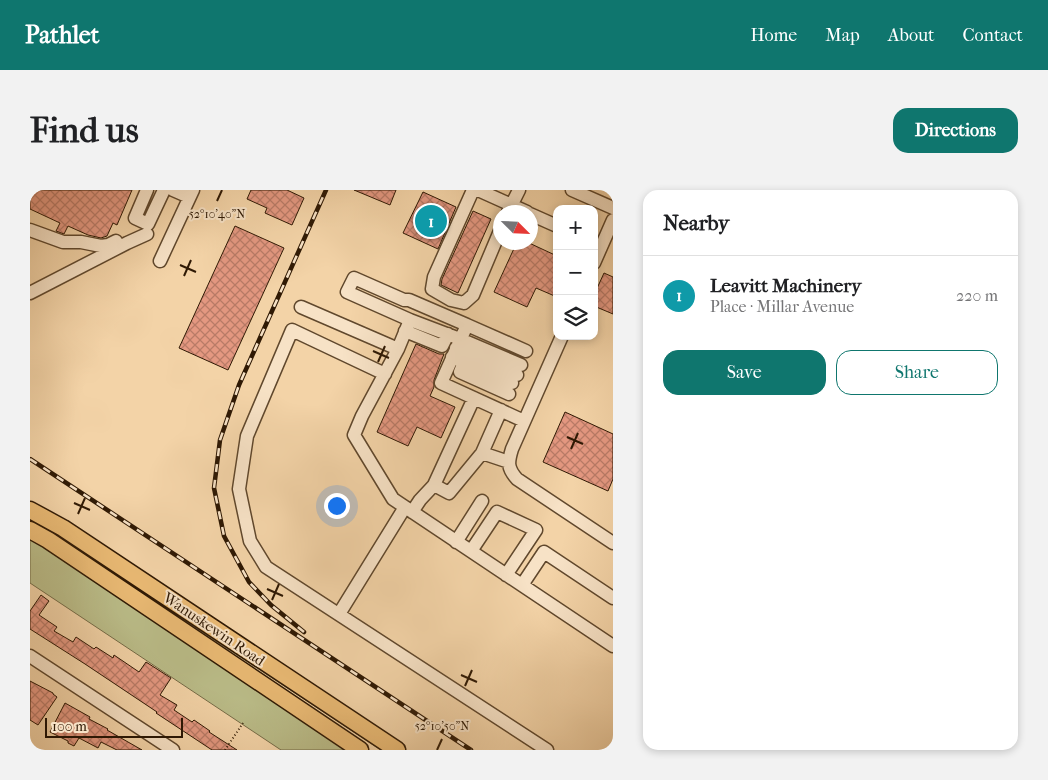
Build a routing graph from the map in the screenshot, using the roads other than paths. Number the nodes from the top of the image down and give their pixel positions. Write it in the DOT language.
graph roads {
  1 [pos="147,190"];
  2 [pos="164,190"];
  3 [pos="173,190"];
  4 [pos="473,190"];
  5 [pos="478,190"];
  6 [pos="518,190"];
  7 [pos="572,190"];
  8 [pos="191,194"];
  9 [pos="503,205"];
  10 [pos="512,205"];
  11 [pos="613,208"];
  12 [pos="538,217"];
  13 [pos="613,220"];
  14 [pos="553,224"];
  15 [pos="30,230"];
  16 [pos="144,232"];
  17 [pos="168,245"];
  18 [pos="603,246"];
  19 [pos="493,248"];
  20 [pos="160,261"];
  21 [pos="31,290"];
  22 [pos="301,307"];
  23 [pos="408,325"];
  24 [pos="467,325"];
  25 [pos="560,340"];
  26 [pos="454,344"];
  27 [pos="398,349"];
  28 [pos="526,351"];
  29 [pos="385,374"];
  30 [pos="474,398"];
  31 [pos="501,410"];
  32 [pos="524,421"];
  33 [pos="482,453"];
  34 [pos="509,462"];
  35 [pos="434,485"];
  36 [pos="482,501"];
  37 [pos="408,509"];
  38 [pos="30,510"];
  39 [pos="30,530"];
  40 [pos="456,542"];
  41 [pos="613,543"];
  42 [pos="471,551"];
  43 [pos="506,575"];
  44 [pos="522,585"];
  45 [pos="613,598"];
  46 [pos="339,614"];
  47 [pos="613,646"];
  48 [pos="30,656"];
  49 [pos="173,750"];
  50 [pos="360,750"];
  51 [pos="397,750"];
  52 [pos="547,750"];
  1 -- 16 [label="street"];
  2 -- 16 [label="street"];
  3 -- 8 [label="street"];
  4 -- 19 [label="street"];
  5 -- 9 [label="street"];
  6 -- 10 [label="street"];
  7 -- 11 [label="street"];
  8 -- 17 [label="street"];
  12 -- 14 [label="street"];
  13 -- 18 [label="street"];
  15 -- 16 [label="street"];
  16 -- 17 [label="street"];
  16 -- 21 [label="street"];
  17 -- 20 [label="street"];
  22 -- 27 [label="street"];
  23 -- 24 [label="street"];
  23 -- 26 [label="street"];
  23 -- 27 [label="street"];
  24 -- 26 [label="street"];
  24 -- 28 [label="street"];
  25 -- 32 [label="street"];
  26 -- 26 [label="street"];
  26 -- 30 [label="street"];
  27 -- 29 [label="street"];
  29 -- 37 [label="street"];
  29 -- 46 [label="street"];
  30 -- 31 [label="street"];
  30 -- 35 [label="street"];
  31 -- 32 [label="street"];
  31 -- 33 [label="street"];
  32 -- 34 [label="street"];
  33 -- 34 [label="street"];
  33 -- 35 [label="street"];
  34 -- 41 [label="street"];
  35 -- 37 [label="street"];
  36 -- 40 [label="street"];
  37 -- 40 [label="street"];
  37 -- 46 [label="street"];
  38 -- 51 [label="main road, Wanuskewin Road"];
  39 -- 50 [label="main road, Wanuskewin Road"];
  40 -- 42 [label="street"];
  42 -- 43 [label="street"];
  42 -- 43 [label="street"];
  43 -- 44 [label="street"];
  44 -- 45 [label="street"];
  44 -- 47 [label="street"];
  46 -- 52 [label="street"];
  48 -- 49 [label="street"];
}
